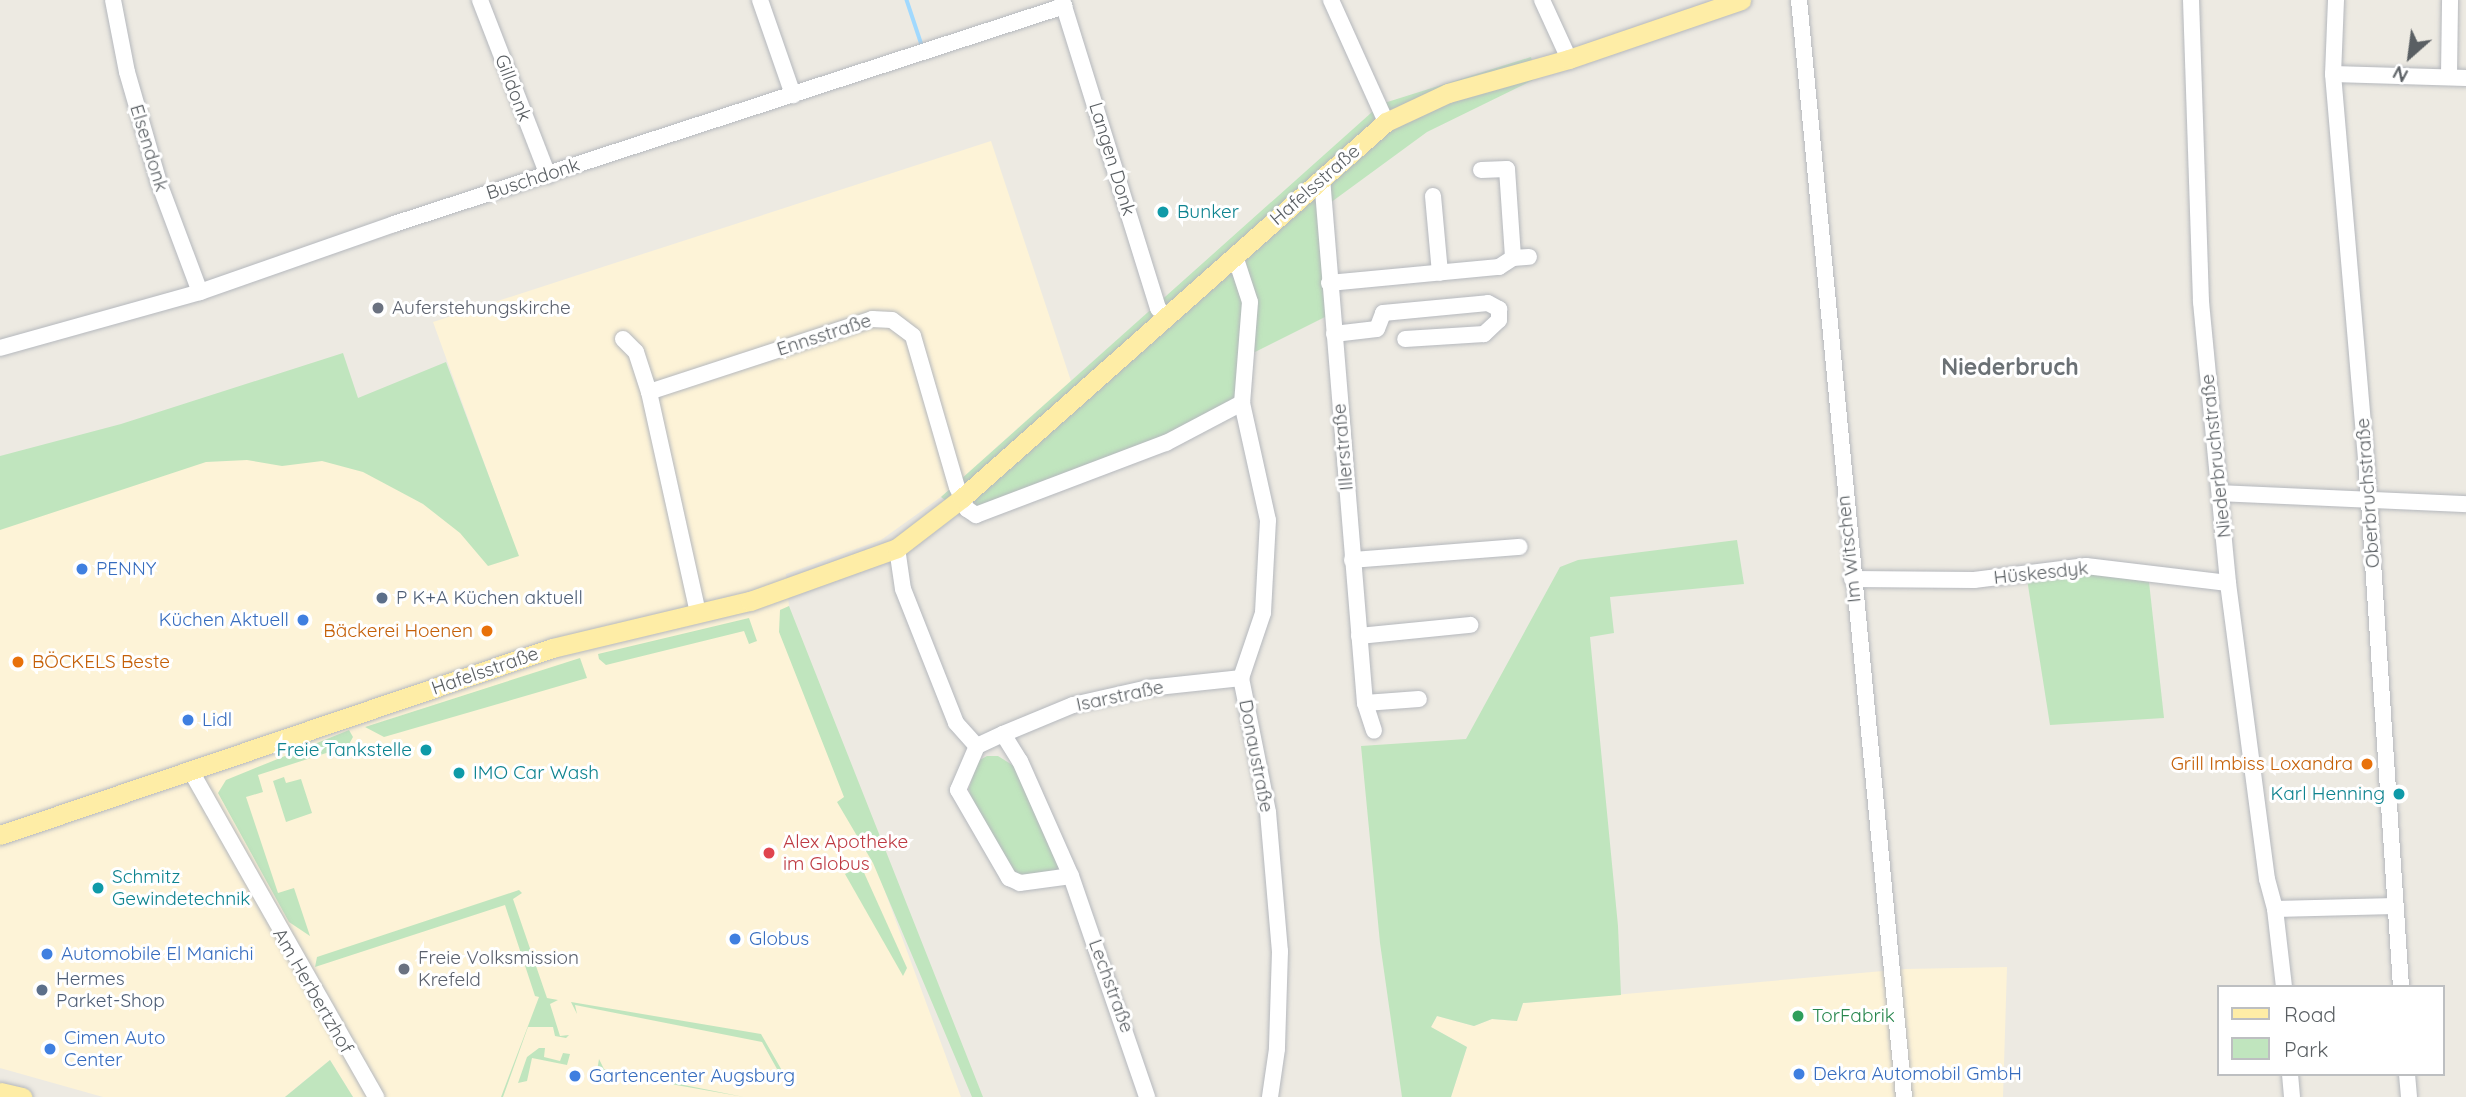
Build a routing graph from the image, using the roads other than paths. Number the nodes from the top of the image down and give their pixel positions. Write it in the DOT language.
graph roads {
  1 [pos="113,0"];
  2 [pos="480,0"];
  3 [pos="760,0"];
  4 [pos="1331,0"];
  5 [pos="1542,0"];
  6 [pos="1741,0"];
  7 [pos="1798,0"];
  8 [pos="2191,0"];
  9 [pos="2336,0"];
  10 [pos="2450,0"];
  11 [pos="1063,3"];
  12 [pos="1569,58"];
  13 [pos="2333,74"];
  14 [pos="2449,75"];
  15 [pos="2466,78"];
  16 [pos="793,95"];
  17 [pos="1387,122"];
  18 [pos="1481,170"];
  19 [pos="548,175"];
  20 [pos="1322,178"];
  21 [pos="1433,195"];
  22 [pos="1235,256"];
  23 [pos="1440,273"];
  24 [pos="1329,283"];
  25 [pos="200,292"];
  26 [pos="1165,317"];
  27 [pos="1334,334"];
  28 [pos="623,339"];
  29 [pos="1405,339"];
  30 [pos="0,348"];
  31 [pos="649,392"];
  32 [pos="1242,403"];
  33 [pos="2220,493"];
  34 [pos="962,498"];
  35 [pos="2369,500"];
  36 [pos="2466,504"];
  37 [pos="1519,547"];
  38 [pos="897,548"];
  39 [pos="1352,560"];
  40 [pos="1852,579"];
  41 [pos="2228,583"];
  42 [pos="698,613"];
  43 [pos="1470,625"];
  44 [pos="1359,636"];
  45 [pos="1241,678"];
  46 [pos="1419,699"];
  47 [pos="1365,703"];
  48 [pos="1374,731"];
  49 [pos="1003,734"];
  50 [pos="976,746"];
  51 [pos="192,773"];
  52 [pos="0,835"];
  53 [pos="1071,876"];
  54 [pos="2395,906"];
  55 [pos="2275,909"];
  56 [pos="2284,985"];
  57 [pos="2401,985"];
  58 [pos="2290,1076"];
  59 [pos="2407,1076"];
  60 [pos="0,1092"];
  61 [pos="373,1095"];
  62 [pos="22,1097"];
  63 [pos="1147,1097"];
  64 [pos="1270,1097"];
  65 [pos="1904,1097"];
  66 [pos="2292,1097"];
  67 [pos="2409,1097"];
  1 -- 25 [label="street, Elsendonk"];
  2 -- 19 [label="street, Gilldonk"];
  3 -- 16 [label="street"];
  4 -- 17 [label="street"];
  5 -- 12 [label="street"];
  6 -- 12 [label="main road, Hafelsstraße"];
  7 -- 40 [label="street, Im Witschen"];
  8 -- 33 [label="street, Niederbruchstraße"];
  9 -- 13 [label="street, Oberbruchstraße"];
  10 -- 14 [label="street"];
  11 -- 16 [label="street, Buschdonk"];
  11 -- 26 [label="street, Langen Donk"];
  12 -- 17 [label="main road, Hafelsstraße"];
  13 -- 14 [label="street"];
  13 -- 35 [label="street, Oberbruchstraße"];
  14 -- 15 [label="street"];
  16 -- 19 [label="street, Buschdonk"];
  17 -- 20 [label="main road, Hafelsstraße"];
  18 -- 23 [label="street"];
  19 -- 25 [label="street, Buschdonk"];
  20 -- 22 [label="main road, Hafelsstraße"];
  20 -- 24 [label="street, Illerstraße"];
  21 -- 23 [label="street"];
  22 -- 26 [label="main road, Hafelsstraße"];
  22 -- 32 [label="street, Donaustraße"];
  23 -- 24 [label="street"];
  24 -- 27 [label="street, Illerstraße"];
  25 -- 30 [label="street, Buschdonk"];
  26 -- 34 [label="main road, Hafelsstraße"];
  27 -- 29 [label="street"];
  27 -- 39 [label="street, Illerstraße"];
  28 -- 31 [label="street"];
  31 -- 34 [label="street, Ennsstraße"];
  31 -- 42 [label="street"];
  32 -- 34 [label="street"];
  32 -- 45 [label="street, Donaustraße"];
  33 -- 35 [label="street"];
  33 -- 41 [label="street, Niederbruchstraße"];
  34 -- 38 [label="main road, Hafelsstraße"];
  35 -- 36 [label="street"];
  35 -- 54 [label="street, Oberbruchstraße"];
  37 -- 39 [label="street"];
  38 -- 42 [label="main road, Hafelsstraße"];
  38 -- 50 [label="street"];
  39 -- 44 [label="street, Illerstraße"];
  40 -- 41 [label="street, Hüskesdyk"];
  40 -- 65 [label="street, Im Witschen"];
  41 -- 55 [label="street, Niederbruchstraße"];
  42 -- 51 [label="main road, Hafelsstraße"];
  43 -- 44 [label="street"];
  44 -- 47 [label="street, Illerstraße"];
  45 -- 49 [label="street, Isarstraße"];
  45 -- 64 [label="street, Donaustraße"];
  46 -- 47 [label="street"];
  47 -- 48 [label="street, Illerstraße"];
  49 -- 50 [label="street"];
  49 -- 53 [label="street, Lechstraße"];
  50 -- 53 [label="street"];
  51 -- 52 [label="main road, Hafelsstraße"];
  51 -- 61 [label="street, Am Herbertzhof"];
  53 -- 63 [label="street, Lechstraße"];
  54 -- 55 [label="street"];
  54 -- 57 [label="street, Oberbruchstraße"];
  55 -- 56 [label="street, Niederbruchstraße"];
  58 -- 66 [label="street"];
  59 -- 67 [label="street"];
  60 -- 62 [label="main road"];
}
